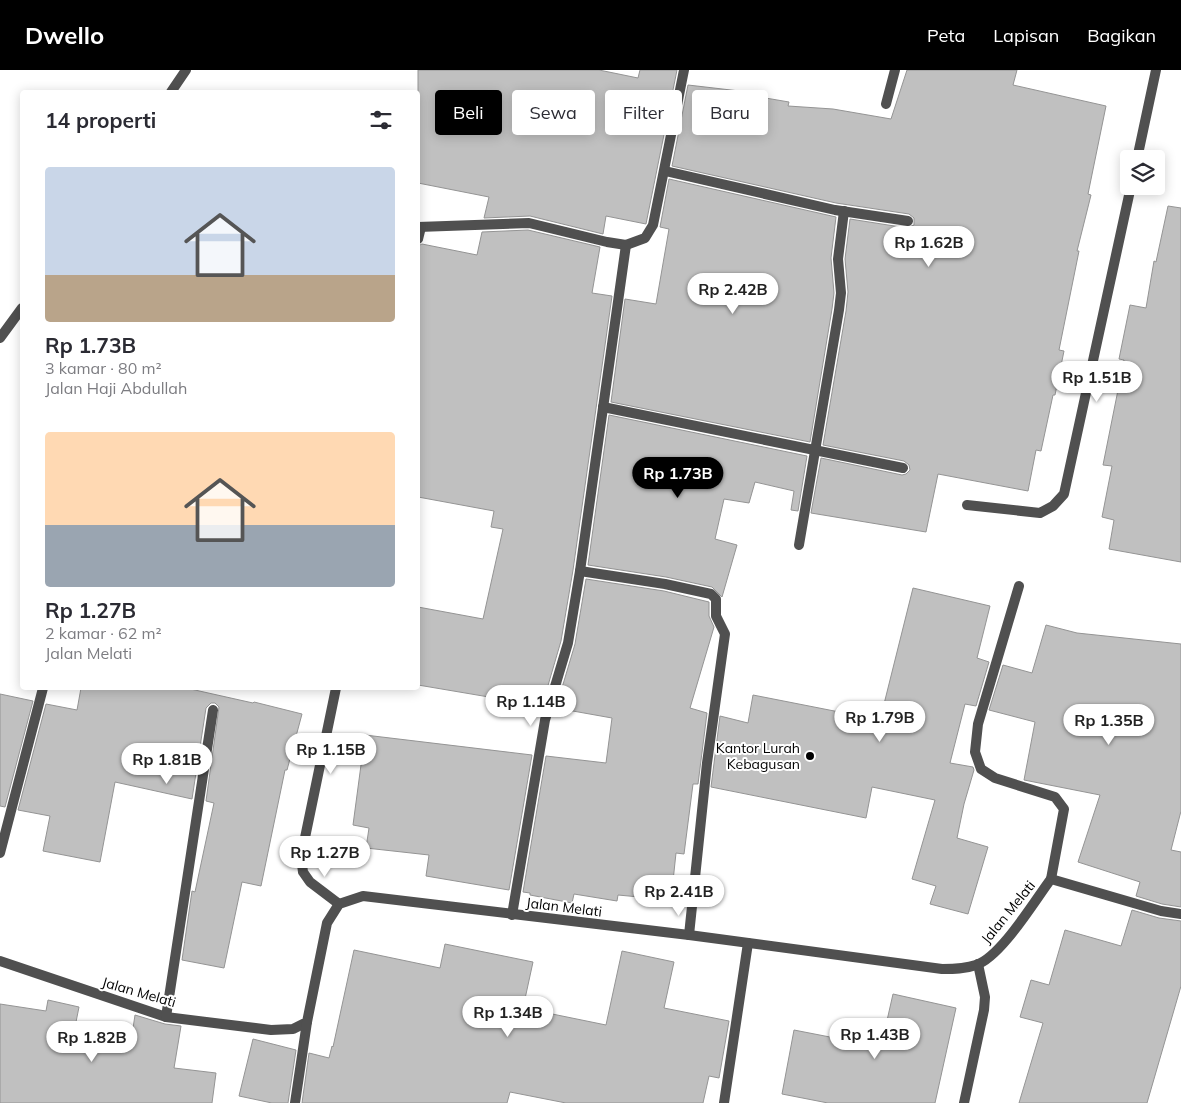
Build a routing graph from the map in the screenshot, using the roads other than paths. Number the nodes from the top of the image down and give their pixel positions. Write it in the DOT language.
graph roads {
  1 [pos="186,70"];
  2 [pos="684,70"];
  3 [pos="895,70"];
  4 [pos="1156,70"];
  5 [pos="172,90"];
  6 [pos="886,104"];
  7 [pos="1139,150"];
  8 [pos="665,171"];
  9 [pos="1129,195"];
  10 [pos="844,211"];
  11 [pos="908,221"];
  12 [pos="420,227"];
  13 [pos="626,245"];
  14 [pos="20,311"];
  15 [pos="0,338"];
  16 [pos="604,407"];
  17 [pos="814,450"];
  18 [pos="903,468"];
  19 [pos="967,505"];
  20 [pos="799,545"];
  21 [pos="580,571"];
  22 [pos="1019,586"];
  23 [pos="42,690"];
  24 [pos="336,690"];
  25 [pos="213,710"];
  26 [pos="0,853"];
  27 [pos="1051,879"];
  28 [pos="339,904"];
  29 [pos="1181,914"];
  30 [pos="512,915"];
  31 [pos="689,935"];
  32 [pos="748,943"];
  33 [pos="0,961"];
  34 [pos="978,964"];
  35 [pos="166,1017"];
  36 [pos="307,1022"];
  37 [pos="295,1103"];
  38 [pos="724,1103"];
  39 [pos="964,1103"];
  1 -- 5 [label="street"];
  2 -- 8 [label="street"];
  3 -- 6 [label="street"];
  4 -- 7 [label="street"];
  8 -- 10 [label="street"];
  8 -- 13 [label="street"];
  9 -- 19 [label="street"];
  10 -- 11 [label="street"];
  10 -- 17 [label="street"];
  12 -- 13 [label="street"];
  13 -- 16 [label="street"];
  14 -- 15 [label="street"];
  16 -- 17 [label="street"];
  16 -- 21 [label="street"];
  17 -- 18 [label="street"];
  17 -- 20 [label="street"];
  21 -- 30 [label="street"];
  21 -- 31 [label="street"];
  22 -- 27 [label="street"];
  23 -- 26 [label="street"];
  24 -- 28 [label="street"];
  25 -- 35 [label="street"];
  27 -- 29 [label="street, Jalan Melati"];
  27 -- 34 [label="street, Jalan Melati"];
  28 -- 30 [label="street, Jalan Melati"];
  28 -- 36 [label="street"];
  30 -- 31 [label="street, Jalan Melati"];
  31 -- 32 [label="street, Jalan Melati"];
  32 -- 34 [label="street, Jalan Melati"];
  32 -- 38 [label="street"];
  33 -- 35 [label="street, Jalan Melati"];
  34 -- 39 [label="street"];
  35 -- 36 [label="street, Jalan Melati"];
  36 -- 37 [label="street"];
}
